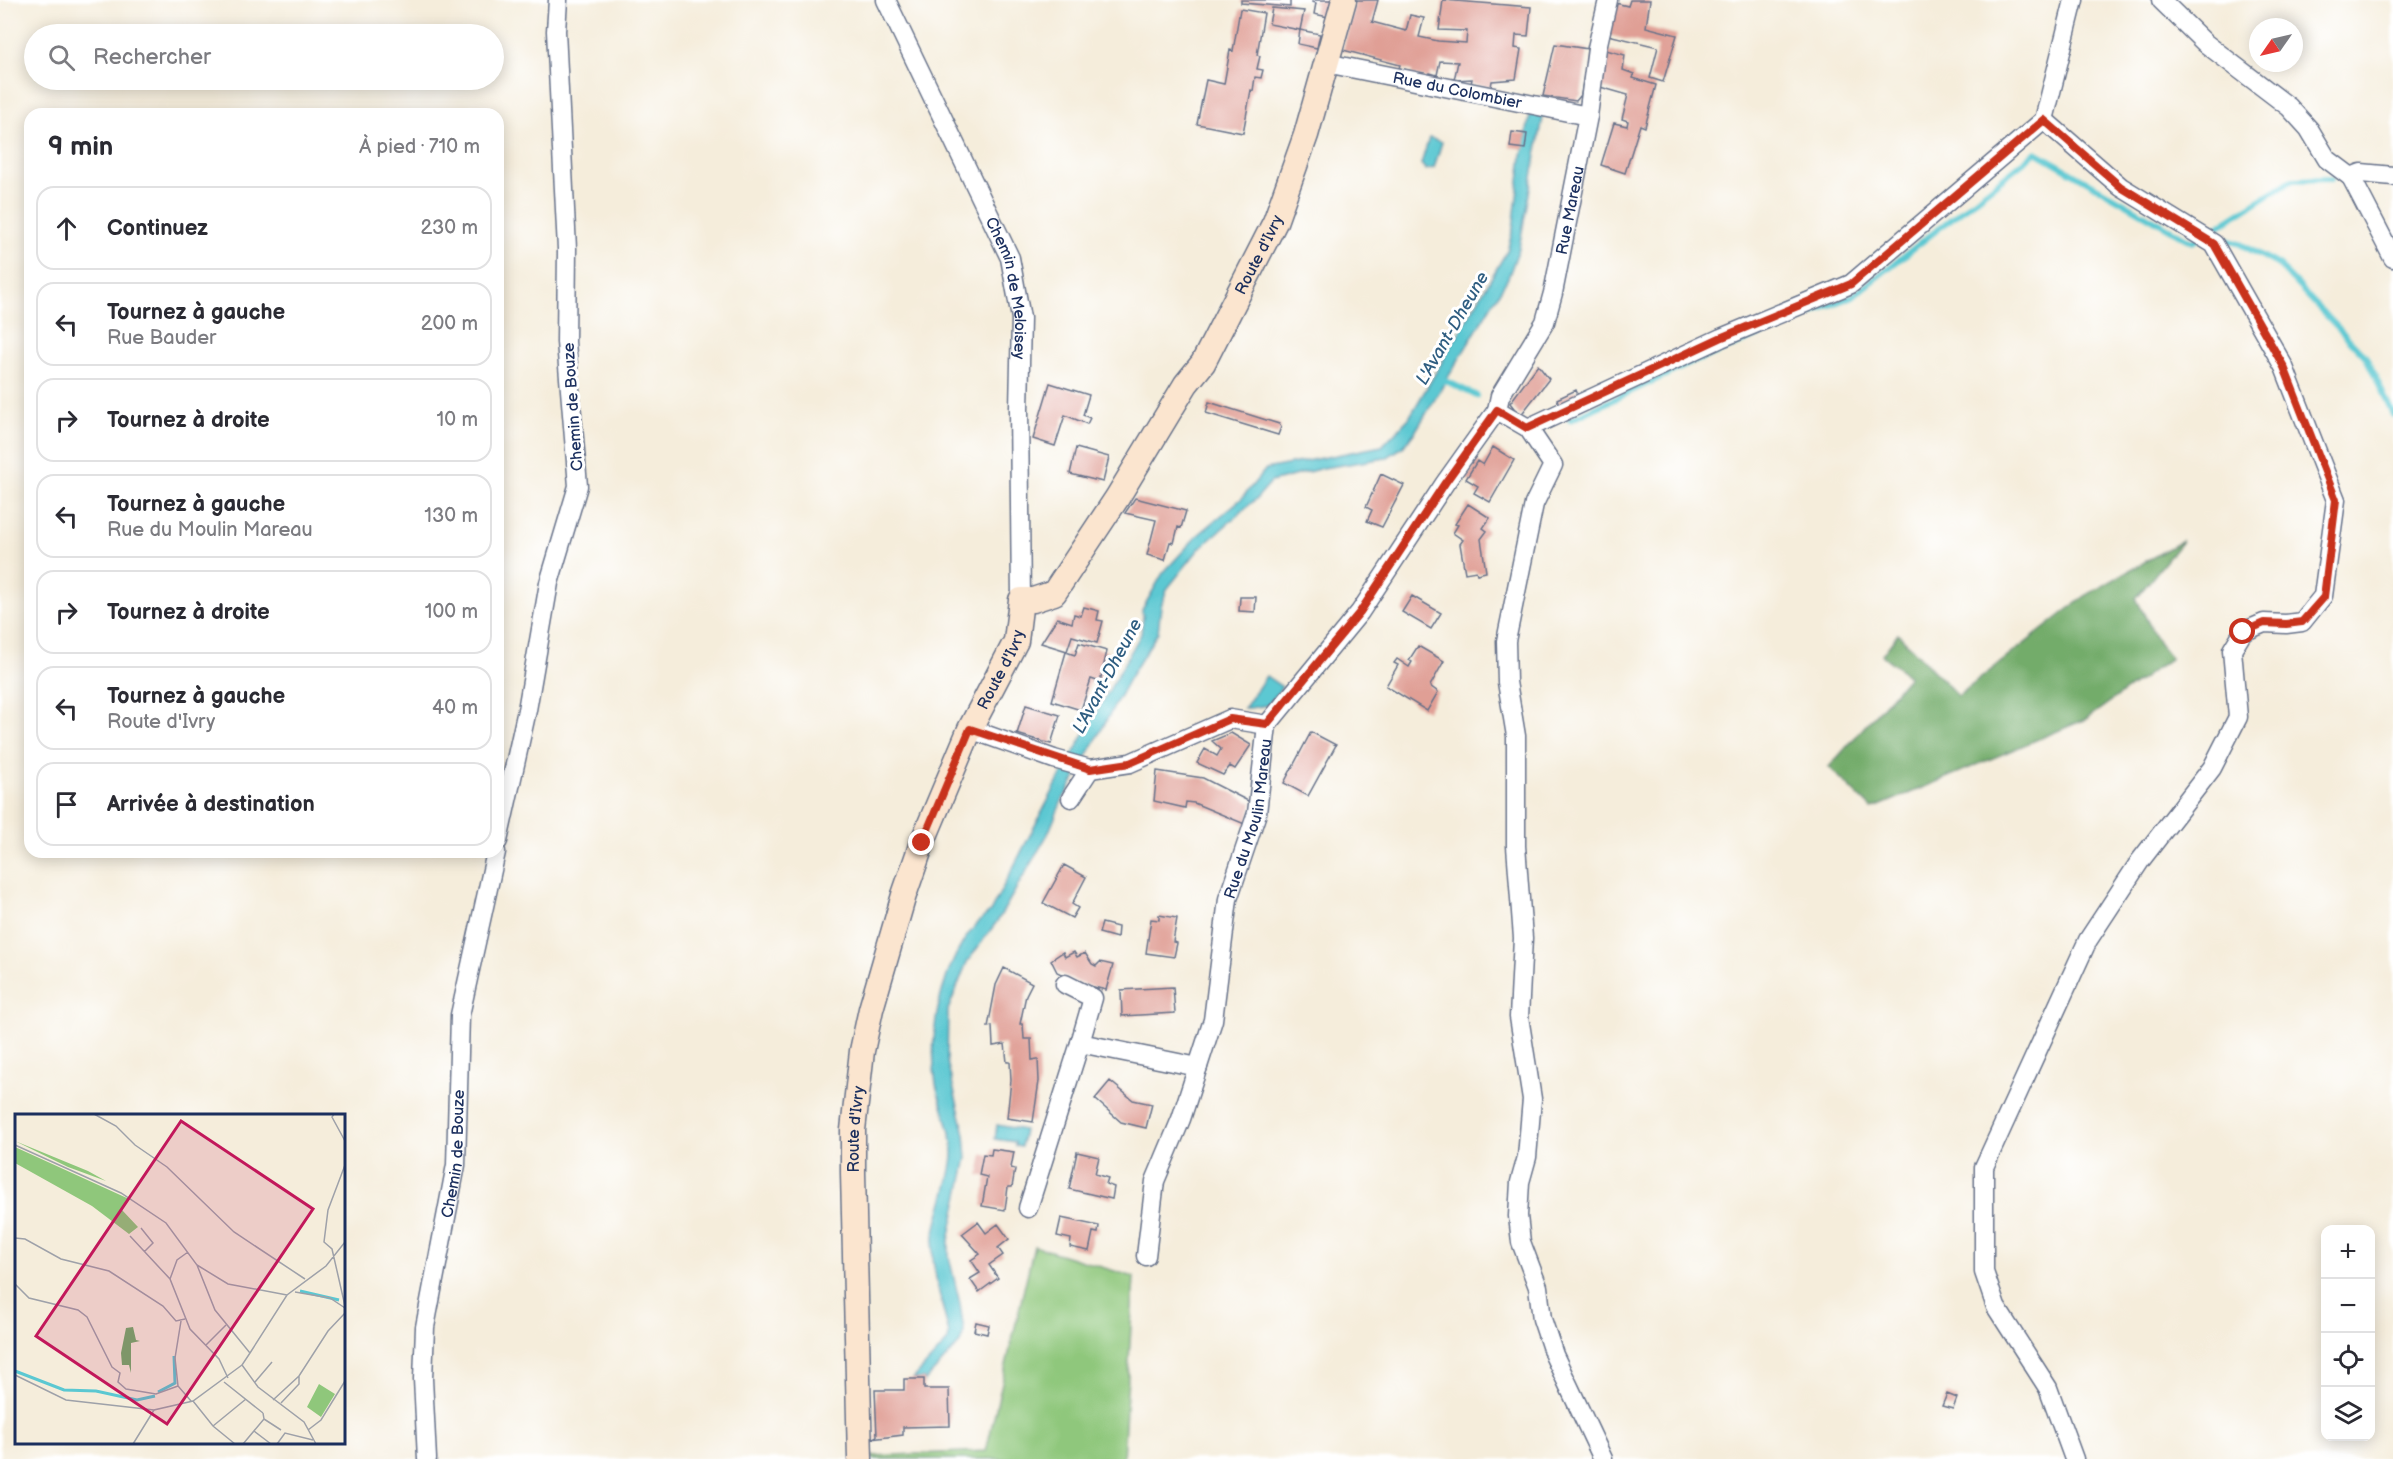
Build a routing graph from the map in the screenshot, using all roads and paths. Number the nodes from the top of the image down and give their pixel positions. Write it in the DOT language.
graph roads {
  1 [pos="558,0"];
  2 [pos="886,0"];
  3 [pos="1344,0"];
  4 [pos="1608,0"];
  5 [pos="2074,0"];
  6 [pos="2161,0"];
  7 [pos="1326,63"];
  8 [pos="1588,116"];
  9 [pos="2044,120"];
  10 [pos="2393,176"];
  11 [pos="2352,177"];
  12 [pos="2393,258"];
  13 [pos="1497,410"];
  14 [pos="1527,428"];
  15 [pos="1021,600"];
  16 [pos="1267,724"];
  17 [pos="970,729"];
  18 [pos="1079,767"];
  19 [pos="1071,798"];
  20 [pos="504,814"];
  21 [pos="495,858"];
  22 [pos="1065,984"];
  23 [pos="1080,1043"];
  24 [pos="1198,1067"];
  25 [pos="1028,1208"];
  26 [pos="1146,1256"];
  27 [pos="427,1459"];
  28 [pos="860,1459"];
  29 [pos="1603,1459"];
  30 [pos="2074,1459"];
  1 -- 20 [label="street, Chemin de Bouze"];
  2 -- 15 [label="street, Chemin de Meloisey"];
  3 -- 7 [label="main road, Route d'Ivry"];
  4 -- 8 [label="street, Rue Mareau"];
  5 -- 9 [label="street"];
  6 -- 11 [label="street"];
  7 -- 8 [label="street, Rue du Colombier"];
  7 -- 15 [label="main road, Route d'Ivry"];
  8 -- 13 [label="street, Rue Mareau"];
  9 -- 14 [label="street"];
  9 -- 30 [label="street"];
  10 -- 11 [label="street"];
  11 -- 12 [label="street"];
  13 -- 14 [label="street"];
  13 -- 16 [label="street, Rue du Moulin Mareau"];
  14 -- 29 [label="street"];
  15 -- 17 [label="main road, Route d'Ivry"];
  16 -- 18 [label="street"];
  16 -- 24 [label="street, Rue du Moulin Mareau"];
  17 -- 18 [label="street"];
  17 -- 28 [label="main road, Route d'Ivry"];
  18 -- 19 [label="street"];
  21 -- 27 [label="street, Chemin de Bouze"];
  22 -- 23 [label="street"];
  23 -- 24 [label="street"];
  23 -- 25 [label="street"];
  24 -- 26 [label="street, Rue du Moulin Mareau"];
}
